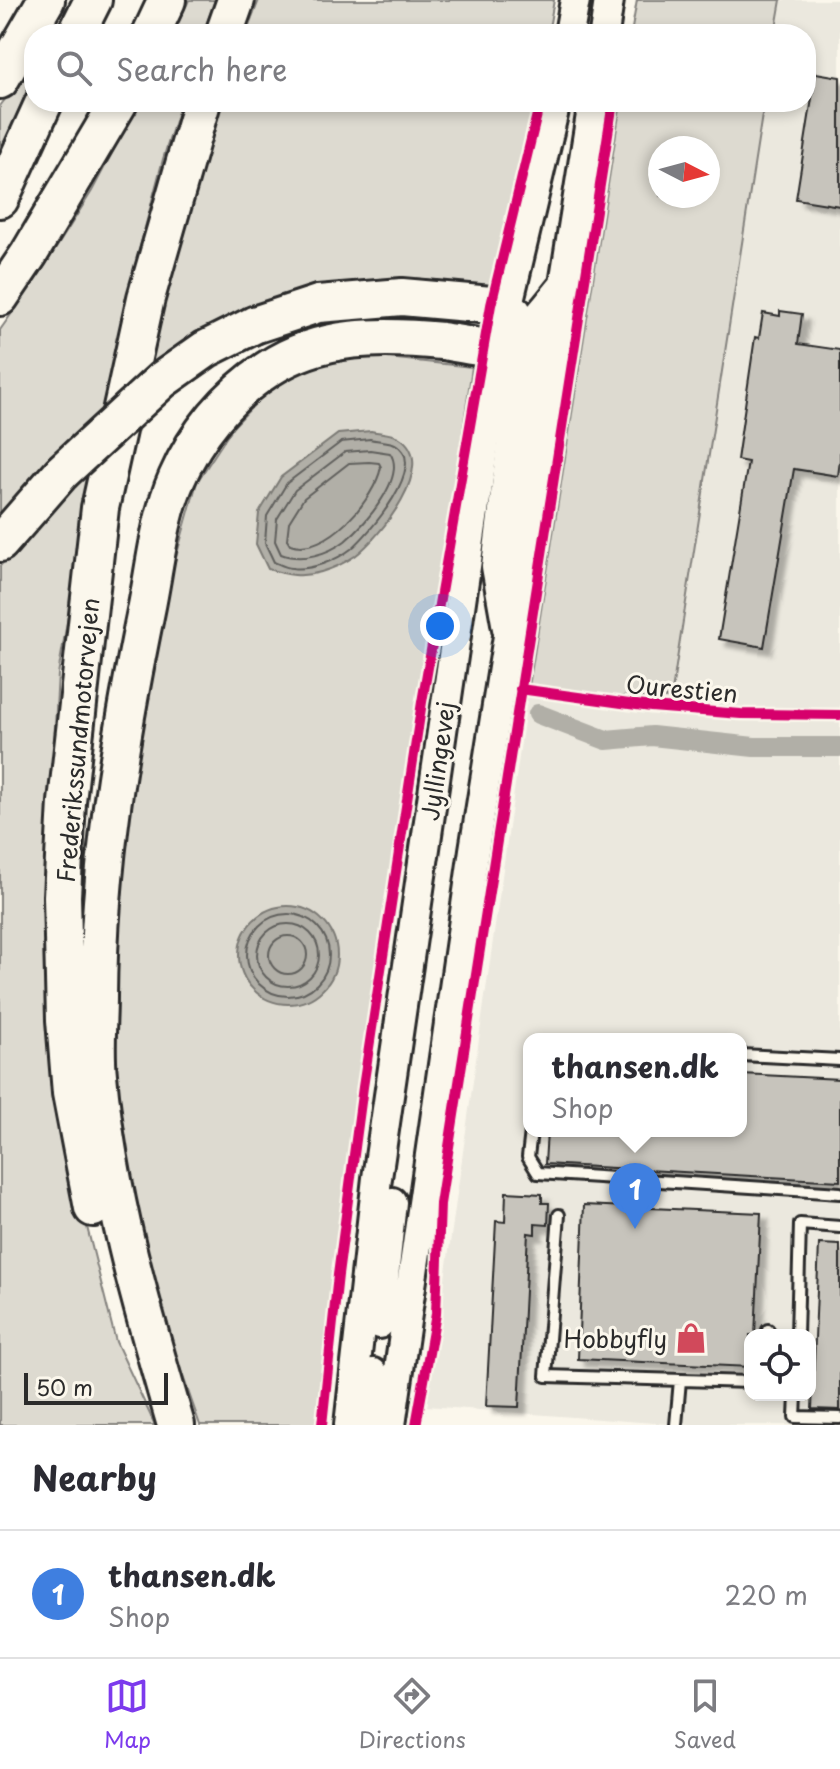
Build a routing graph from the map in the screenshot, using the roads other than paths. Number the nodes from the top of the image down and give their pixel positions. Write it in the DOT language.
graph roads {
  1 [pos="46,0"];
  2 [pos="93,0"];
  3 [pos="167,0"];
  4 [pos="236,0"];
  5 [pos="575,0"];
  6 [pos="609,0"];
  7 [pos="32,24"];
  8 [pos="81,24"];
  9 [pos="156,24"];
  10 [pos="228,24"];
  11 [pos="571,24"];
  12 [pos="605,24"];
  13 [pos="24,38"];
  14 [pos="0,80"];
  15 [pos="39,112"];
  16 [pos="113,112"];
  17 [pos="199,112"];
  18 [pos="554,112"];
  19 [pos="591,112"];
  20 [pos="0,199"];
  21 [pos="563,292"];
  22 [pos="0,297"];
  23 [pos="510,330"];
  24 [pos="0,543"];
  25 [pos="511,628"];
  26 [pos="747,1055"];
  27 [pos="394,1058"];
  28 [pos="840,1060"];
  29 [pos="530,1137"];
  30 [pos="840,1193"];
  31 [pos="559,1215"];
  32 [pos="840,1227"];
  33 [pos="797,1329"];
  34 [pos="680,1380"];
  35 [pos="744,1382"];
  36 [pos="796,1401"];
  37 [pos="840,1418"];
  38 [pos="167,1425"];
  39 [pos="176,1425"];
  40 [pos="349,1425"];
  41 [pos="370,1425"];
  42 [pos="391,1425"];
  43 [pos="676,1425"];
  1 -- 7 [label="highway"];
  2 -- 8 [label="highway"];
  3 -- 9 [label="highway"];
  4 -- 10 [label="highway"];
  5 -- 11 [label="street"];
  6 -- 12 [label="street"];
  13 -- 14 [label="highway"];
  15 -- 20 [label="highway"];
  16 -- 22 [label="highway"];
  17 -- 38 [label="highway, Frederikssundmotorvejen"];
  18 -- 23 [label="street, Jyllingevej"];
  19 -- 21 [label="street, Jyllingevej"];
  21 -- 23 [label="highway"];
  21 -- 25 [label="street, Jyllingevej"];
  23 -- 24 [label="highway, bridge"];
  23 -- 25 [label="highway"];
  23 -- 27 [label="street, Jyllingevej"];
  23 -- 39 [label="highway"];
  25 -- 42 [label="street, Jyllingevej"];
  26 -- 28 [label="lane"];
  27 -- 40 [label="street, Jyllingevej"];
  27 -- 41 [label="street"];
  29 -- 30 [label="lane"];
  31 -- 34 [label="lane"];
  32 -- 33 [label="lane"];
  34 -- 35 [label="lane"];
  34 -- 43 [label="lane"];
  36 -- 37 [label="lane"];
}
